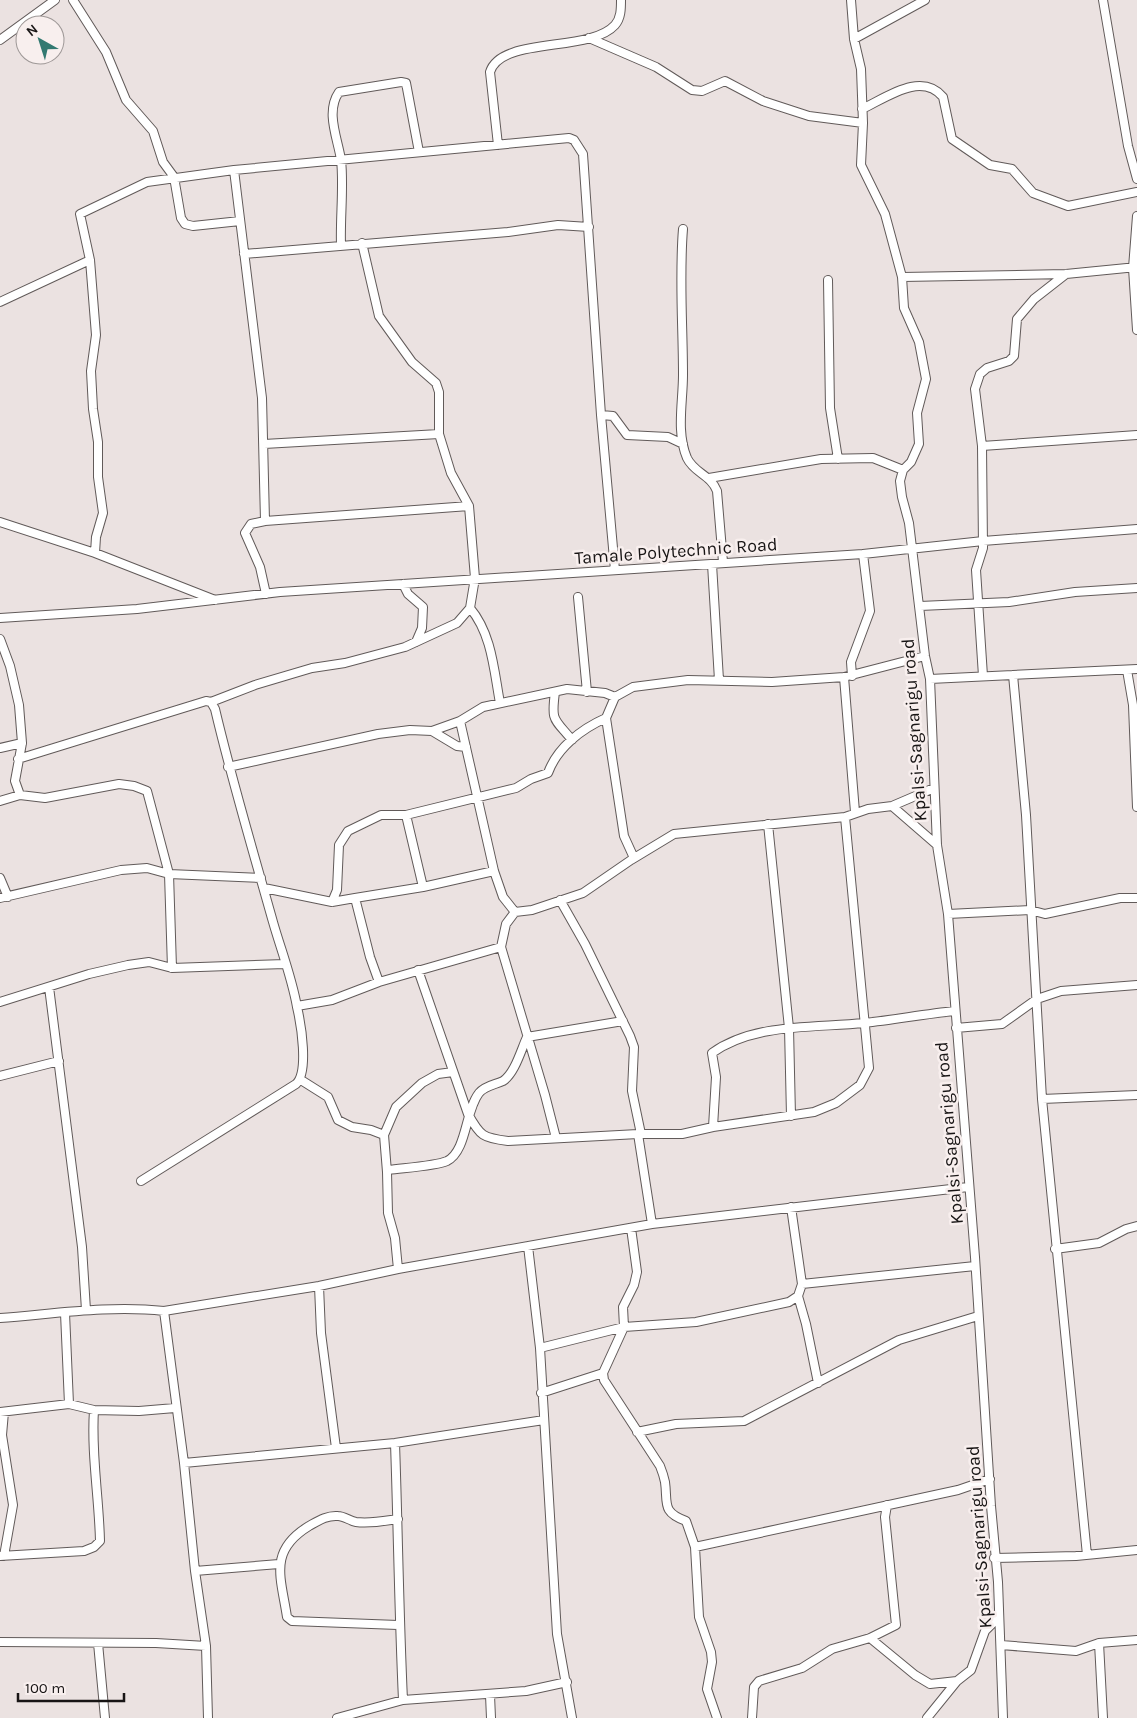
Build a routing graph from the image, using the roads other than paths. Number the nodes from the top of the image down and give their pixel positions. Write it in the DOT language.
graph roads {
  1 [pos="55,0"];
  2 [pos="73,0"];
  3 [pos="621,0"];
  4 [pos="851,0"];
  5 [pos="925,0"];
  6 [pos="1103,0"];
  7 [pos="589,38"];
  8 [pos="854,39"];
  9 [pos="0,40"];
  10 [pos="862,109"];
  11 [pos="863,123"];
  12 [pos="498,145"];
  13 [pos="419,152"];
  14 [pos="341,160"];
  15 [pos="234,170"];
  16 [pos="174,177"];
  17 [pos="1137,179"];
  18 [pos="1137,192"];
  19 [pos="1137,216"];
  20 [pos="240,220"];
  21 [pos="589,227"];
  22 [pos="683,229"];
  23 [pos="362,243"];
  24 [pos="341,245"];
  25 [pos="244,254"];
  26 [pos="90,260"];
  27 [pos="1135,267"];
  28 [pos="1066,274"];
  29 [pos="902,277"];
  30 [pos="828,280"];
  31 [pos="0,302"];
  32 [pos="1137,330"];
  33 [pos="601,415"];
  34 [pos="439,434"];
  35 [pos="1137,435"];
  36 [pos="264,444"];
  37 [pos="683,444"];
  38 [pos="982,446"];
  39 [pos="838,459"];
  40 [pos="903,470"];
  41 [pos="709,478"];
  42 [pos="469,506"];
  43 [pos="265,521"];
  44 [pos="0,522"];
  45 [pos="1137,529"];
  46 [pos="983,541"];
  47 [pos="912,548"];
  48 [pos="96,553"];
  49 [pos="863,554"];
  50 [pos="723,562"];
  51 [pos="712,564"];
  52 [pos="615,570"];
  53 [pos="475,578"];
  54 [pos="404,584"];
  55 [pos="1137,588"];
  56 [pos="266,594"];
  57 [pos="578,597"];
  58 [pos="216,600"];
  59 [pos="976,603"];
  60 [pos="920,606"];
  61 [pos="470,608"];
  62 [pos="0,618"];
  63 [pos="0,639"];
  64 [pos="416,642"];
  65 [pos="924,656"];
  66 [pos="1137,669"];
  67 [pos="1126,670"];
  68 [pos="848,676"];
  69 [pos="983,676"];
  70 [pos="1013,676"];
  71 [pos="930,679"];
  72 [pos="719,680"];
  73 [pos="555,692"];
  74 [pos="587,692"];
  75 [pos="615,697"];
  76 [pos="211,702"];
  77 [pos="500,703"];
  78 [pos="606,718"];
  79 [pos="460,721"];
  80 [pos="432,732"];
  81 [pos="572,740"];
  82 [pos="22,743"];
  83 [pos="466,747"];
  84 [pos="0,748"];
  85 [pos="18,759"];
  86 [pos="228,767"];
  87 [pos="934,788"];
  88 [pos="20,795"];
  89 [pos="476,798"];
  90 [pos="0,801"];
  91 [pos="892,806"];
  92 [pos="1137,807"];
  93 [pos="855,812"];
  94 [pos="406,815"];
  95 [pos="845,816"];
  96 [pos="768,824"];
  97 [pos="937,845"];
  98 [pos="634,858"];
  99 [pos="494,871"];
  100 [pos="169,874"];
  101 [pos="0,878"];
  102 [pos="261,878"];
  103 [pos="422,887"];
  104 [pos="264,888"];
  105 [pos="4,898"];
  106 [pos="355,898"];
  107 [pos="1137,898"];
  108 [pos="560,900"];
  109 [pos="332,902"];
  110 [pos="1030,910"];
  111 [pos="515,912"];
  112 [pos="948,914"];
  113 [pos="501,947"];
  114 [pos="285,964"];
  115 [pos="172,968"];
  116 [pos="418,970"];
  117 [pos="379,982"];
  118 [pos="1137,985"];
  119 [pos="49,987"];
  120 [pos="1037,999"];
  121 [pos="0,1002"];
  122 [pos="297,1006"];
  123 [pos="955,1011"];
  124 [pos="623,1021"];
  125 [pos="864,1023"];
  126 [pos="790,1028"];
  127 [pos="956,1028"];
  128 [pos="527,1037"];
  129 [pos="59,1061"];
  130 [pos="453,1072"];
  131 [pos="0,1076"];
  132 [pos="301,1080"];
  133 [pos="1137,1095"];
  134 [pos="1042,1099"];
  135 [pos="468,1114"];
  136 [pos="791,1116"];
  137 [pos="713,1126"];
  138 [pos="639,1134"];
  139 [pos="384,1135"];
  140 [pos="556,1138"];
  141 [pos="387,1172"];
  142 [pos="141,1181"];
  143 [pos="968,1187"];
  144 [pos="791,1207"];
  145 [pos="652,1224"];
  146 [pos="1137,1226"];
  147 [pos="631,1228"];
  148 [pos="528,1246"];
  149 [pos="1056,1249"];
  150 [pos="975,1266"];
  151 [pos="398,1269"];
  152 [pos="802,1284"];
  153 [pos="319,1286"];
  154 [pos="798,1296"];
  155 [pos="86,1310"];
  156 [pos="164,1311"];
  157 [pos="65,1313"];
  158 [pos="978,1316"];
  159 [pos="0,1318"];
  160 [pos="624,1327"];
  161 [pos="540,1348"];
  162 [pos="603,1373"];
  163 [pos="818,1382"];
  164 [pos="541,1393"];
  165 [pos="70,1404"];
  166 [pos="175,1408"];
  167 [pos="94,1410"];
  168 [pos="2,1412"];
  169 [pos="544,1420"];
  170 [pos="638,1432"];
  171 [pos="395,1443"];
  172 [pos="336,1448"];
  173 [pos="184,1463"];
  174 [pos="990,1479"];
  175 [pos="887,1505"];
  176 [pos="398,1519"];
  177 [pos="695,1547"];
  178 [pos="1137,1550"];
  179 [pos="1087,1555"];
  180 [pos="2,1556"];
  181 [pos="994,1558"];
  182 [pos="279,1564"];
  183 [pos="195,1571"];
  184 [pos="999,1617"];
  185 [pos="398,1625"];
  186 [pos="870,1638"];
  187 [pos="1137,1640"];
  188 [pos="0,1642"];
  189 [pos="98,1643"];
  190 [pos="1099,1643"];
  191 [pos="206,1646"];
  192 [pos="1001,1646"];
  193 [pos="957,1680"];
  194 [pos="567,1682"];
  195 [pos="490,1695"];
  196 [pos="403,1700"];
  197 [pos="105,1718"];
  198 [pos="208,1718"];
  199 [pos="336,1718"];
  200 [pos="491,1718"];
  201 [pos="572,1718"];
  202 [pos="717,1718"];
  203 [pos="752,1718"];
  204 [pos="927,1718"];
  205 [pos="1003,1718"];
  206 [pos="1103,1718"];
  1 -- 9 [label="street"];
  2 -- 16 [label="street"];
  3 -- 7 [label="street"];
  4 -- 8 [label="street"];
  5 -- 8 [label="street"];
  6 -- 17 [label="street"];
  7 -- 11 [label="street"];
  7 -- 12 [label="street"];
  8 -- 10 [label="street"];
  10 -- 11 [label="street"];
  10 -- 18 [label="street"];
  11 -- 29 [label="street"];
  12 -- 13 [label="street"];
  12 -- 21 [label="street"];
  13 -- 14 [label="street"];
  13 -- 14 [label="street"];
  14 -- 15 [label="street"];
  14 -- 24 [label="street"];
  15 -- 16 [label="street"];
  15 -- 20 [label="street"];
  16 -- 20 [label="street"];
  16 -- 26 [label="street"];
  19 -- 27 [label="street"];
  20 -- 25 [label="street"];
  21 -- 23 [label="street"];
  21 -- 33 [label="street"];
  22 -- 37 [label="street"];
  23 -- 24 [label="street"];
  23 -- 34 [label="street"];
  24 -- 25 [label="street"];
  25 -- 36 [label="street"];
  26 -- 31 [label="street"];
  26 -- 48 [label="street"];
  27 -- 28 [label="street"];
  27 -- 32 [label="street"];
  28 -- 29 [label="street"];
  28 -- 38 [label="street"];
  29 -- 40 [label="street"];
  30 -- 39 [label="street"];
  33 -- 37 [label="street"];
  33 -- 52 [label="street"];
  34 -- 36 [label="street"];
  34 -- 42 [label="street"];
  35 -- 38 [label="street"];
  36 -- 43 [label="street"];
  37 -- 41 [label="street"];
  38 -- 46 [label="street"];
  39 -- 40 [label="street"];
  39 -- 41 [label="street"];
  40 -- 47 [label="street, Kpalsi-Sagnarigu road"];
  41 -- 50 [label="street"];
  42 -- 43 [label="street"];
  42 -- 53 [label="street"];
  43 -- 56 [label="street"];
  44 -- 48 [label="street"];
  45 -- 46 [label="street, Tamale Polytechnic Road"];
  46 -- 47 [label="street, Tamale Polytechnic Road"];
  46 -- 59 [label="street"];
  47 -- 49 [label="street, Tamale Polytechnic Road"];
  47 -- 60 [label="street, Kpalsi-Sagnarigu road"];
  48 -- 58 [label="street"];
  49 -- 50 [label="street, Tamale Polytechnic Road"];
  49 -- 68 [label="street"];
  50 -- 51 [label="street, Tamale Polytechnic Road"];
  51 -- 52 [label="street, Tamale Polytechnic Road"];
  51 -- 72 [label="street"];
  52 -- 53 [label="street, Tamale Polytechnic Road"];
  53 -- 54 [label="street, Tamale Polytechnic Road"];
  53 -- 61 [label="street"];
  54 -- 56 [label="street, Tamale Polytechnic Road"];
  54 -- 64 [label="street"];
  55 -- 59 [label="street"];
  56 -- 58 [label="street, Tamale Polytechnic Road"];
  57 -- 74 [label="street"];
  58 -- 62 [label="street, Tamale Polytechnic Road"];
  59 -- 60 [label="street"];
  59 -- 69 [label="street"];
  60 -- 65 [label="street, Kpalsi-Sagnarigu road"];
  61 -- 64 [label="street"];
  61 -- 77 [label="street"];
  63 -- 82 [label="street"];
  64 -- 76 [label="street"];
  65 -- 68 [label="street"];
  65 -- 71 [label="street, Kpalsi-Sagnarigu road"];
  66 -- 67 [label="street"];
  67 -- 70 [label="street"];
  67 -- 92 [label="street"];
  68 -- 72 [label="street"];
  68 -- 93 [label="street"];
  69 -- 70 [label="street"];
  69 -- 71 [label="street"];
  70 -- 110 [label="street"];
  71 -- 87 [label="street, Kpalsi-Sagnarigu road"];
  72 -- 75 [label="street"];
  73 -- 74 [label="street"];
  73 -- 77 [label="street"];
  73 -- 81 [label="street"];
  74 -- 75 [label="street"];
  75 -- 78 [label="street"];
  76 -- 85 [label="street"];
  76 -- 86 [label="street"];
  77 -- 79 [label="street"];
  78 -- 81 [label="street"];
  78 -- 98 [label="street"];
  79 -- 80 [label="street"];
  79 -- 83 [label="street"];
  80 -- 83 [label="street"];
  80 -- 86 [label="street"];
  81 -- 89 [label="street"];
  82 -- 84 [label="street"];
  82 -- 85 [label="street"];
  83 -- 89 [label="street"];
  85 -- 88 [label="street"];
  86 -- 102 [label="street"];
  87 -- 91 [label="street"];
  87 -- 97 [label="street, Kpalsi-Sagnarigu road"];
  88 -- 90 [label="street"];
  88 -- 100 [label="street"];
  89 -- 94 [label="street"];
  89 -- 99 [label="street"];
  91 -- 93 [label="street"];
  91 -- 97 [label="street"];
  93 -- 95 [label="street"];
  94 -- 103 [label="street"];
  94 -- 109 [label="street"];
  95 -- 96 [label="street"];
  95 -- 125 [label="street"];
  96 -- 98 [label="street"];
  96 -- 126 [label="street"];
  97 -- 112 [label="street, Kpalsi-Sagnarigu road"];
  98 -- 108 [label="street"];
  99 -- 103 [label="street"];
  99 -- 111 [label="street"];
  100 -- 102 [label="street"];
  100 -- 105 [label="street"];
  100 -- 115 [label="street"];
  101 -- 105 [label="street"];
  102 -- 104 [label="street"];
  103 -- 106 [label="street"];
  104 -- 109 [label="street"];
  104 -- 114 [label="street"];
  106 -- 109 [label="street"];
  106 -- 117 [label="street"];
  107 -- 110 [label="street"];
  108 -- 111 [label="street"];
  108 -- 124 [label="street"];
  110 -- 112 [label="street"];
  110 -- 120 [label="street"];
  111 -- 113 [label="street"];
  112 -- 123 [label="street, Kpalsi-Sagnarigu road"];
  113 -- 116 [label="street"];
  113 -- 128 [label="street"];
  114 -- 115 [label="street"];
  114 -- 122 [label="street"];
  115 -- 119 [label="street"];
  116 -- 117 [label="street"];
  116 -- 130 [label="street"];
  117 -- 122 [label="street"];
  118 -- 120 [label="street"];
  119 -- 121 [label="street"];
  119 -- 129 [label="street"];
  120 -- 127 [label="street"];
  120 -- 134 [label="street"];
  122 -- 132 [label="street"];
  123 -- 125 [label="street"];
  123 -- 127 [label="street, Kpalsi-Sagnarigu road"];
  124 -- 128 [label="street"];
  124 -- 138 [label="street"];
  125 -- 126 [label="street"];
  125 -- 136 [label="street"];
  126 -- 136 [label="street"];
  126 -- 137 [label="street"];
  127 -- 143 [label="street, Kpalsi-Sagnarigu road"];
  128 -- 135 [label="street"];
  128 -- 140 [label="street"];
  129 -- 131 [label="street"];
  129 -- 155 [label="street"];
  130 -- 135 [label="street"];
  130 -- 139 [label="street"];
  132 -- 139 [label="street"];
  132 -- 142 [label="street"];
  133 -- 134 [label="street"];
  134 -- 149 [label="street"];
  135 -- 140 [label="street"];
  135 -- 141 [label="street"];
  136 -- 137 [label="street"];
  137 -- 138 [label="street"];
  138 -- 140 [label="street"];
  138 -- 145 [label="street"];
  139 -- 141 [label="street"];
  141 -- 151 [label="street"];
  143 -- 144 [label="street"];
  143 -- 150 [label="street, Kpalsi-Sagnarigu road"];
  144 -- 145 [label="street"];
  144 -- 152 [label="street"];
  145 -- 147 [label="street"];
  146 -- 149 [label="street"];
  147 -- 148 [label="street"];
  147 -- 160 [label="street"];
  148 -- 151 [label="street"];
  148 -- 161 [label="street"];
  149 -- 179 [label="street"];
  150 -- 152 [label="street"];
  150 -- 158 [label="street, Kpalsi-Sagnarigu road"];
  151 -- 153 [label="street"];
  152 -- 154 [label="street"];
  153 -- 156 [label="street"];
  153 -- 172 [label="street"];
  154 -- 160 [label="street"];
  154 -- 163 [label="street"];
  155 -- 156 [label="street"];
  155 -- 157 [label="street"];
  156 -- 166 [label="street"];
  157 -- 159 [label="street"];
  157 -- 165 [label="street"];
  158 -- 163 [label="street"];
  158 -- 174 [label="street, Kpalsi-Sagnarigu road"];
  160 -- 161 [label="street"];
  160 -- 162 [label="street"];
  161 -- 164 [label="street"];
  162 -- 164 [label="street"];
  162 -- 170 [label="street"];
  163 -- 170 [label="street"];
  164 -- 169 [label="street"];
  165 -- 167 [label="street"];
  165 -- 168 [label="street"];
  166 -- 167 [label="street"];
  166 -- 173 [label="street"];
  167 -- 180 [label="street"];
  168 -- 180 [label="street"];
  169 -- 171 [label="street"];
  169 -- 194 [label="street"];
  170 -- 177 [label="street"];
  171 -- 172 [label="street"];
  171 -- 176 [label="street"];
  172 -- 173 [label="street"];
  173 -- 183 [label="street"];
  174 -- 175 [label="street"];
  174 -- 181 [label="street, Kpalsi-Sagnarigu road"];
  175 -- 177 [label="street"];
  175 -- 186 [label="street"];
  176 -- 182 [label="street"];
  176 -- 185 [label="street"];
  177 -- 202 [label="street"];
  178 -- 179 [label="street"];
  179 -- 181 [label="street"];
  181 -- 184 [label="street, Kpalsi-Sagnarigu road"];
  182 -- 183 [label="street"];
  182 -- 185 [label="street"];
  183 -- 191 [label="street"];
  184 -- 192 [label="street, Kpalsi-Sagnarigu road"];
  184 -- 193 [label="street"];
  185 -- 196 [label="street"];
  186 -- 193 [label="street"];
  186 -- 203 [label="street"];
  187 -- 190 [label="street"];
  188 -- 189 [label="street"];
  189 -- 191 [label="street"];
  189 -- 197 [label="street"];
  190 -- 192 [label="street"];
  190 -- 206 [label="street"];
  191 -- 198 [label="street"];
  192 -- 205 [label="street, Kpalsi-Sagnarigu road"];
  193 -- 204 [label="street"];
  194 -- 195 [label="street"];
  194 -- 201 [label="street"];
  195 -- 196 [label="street"];
  195 -- 200 [label="street"];
  196 -- 199 [label="street"];
}
